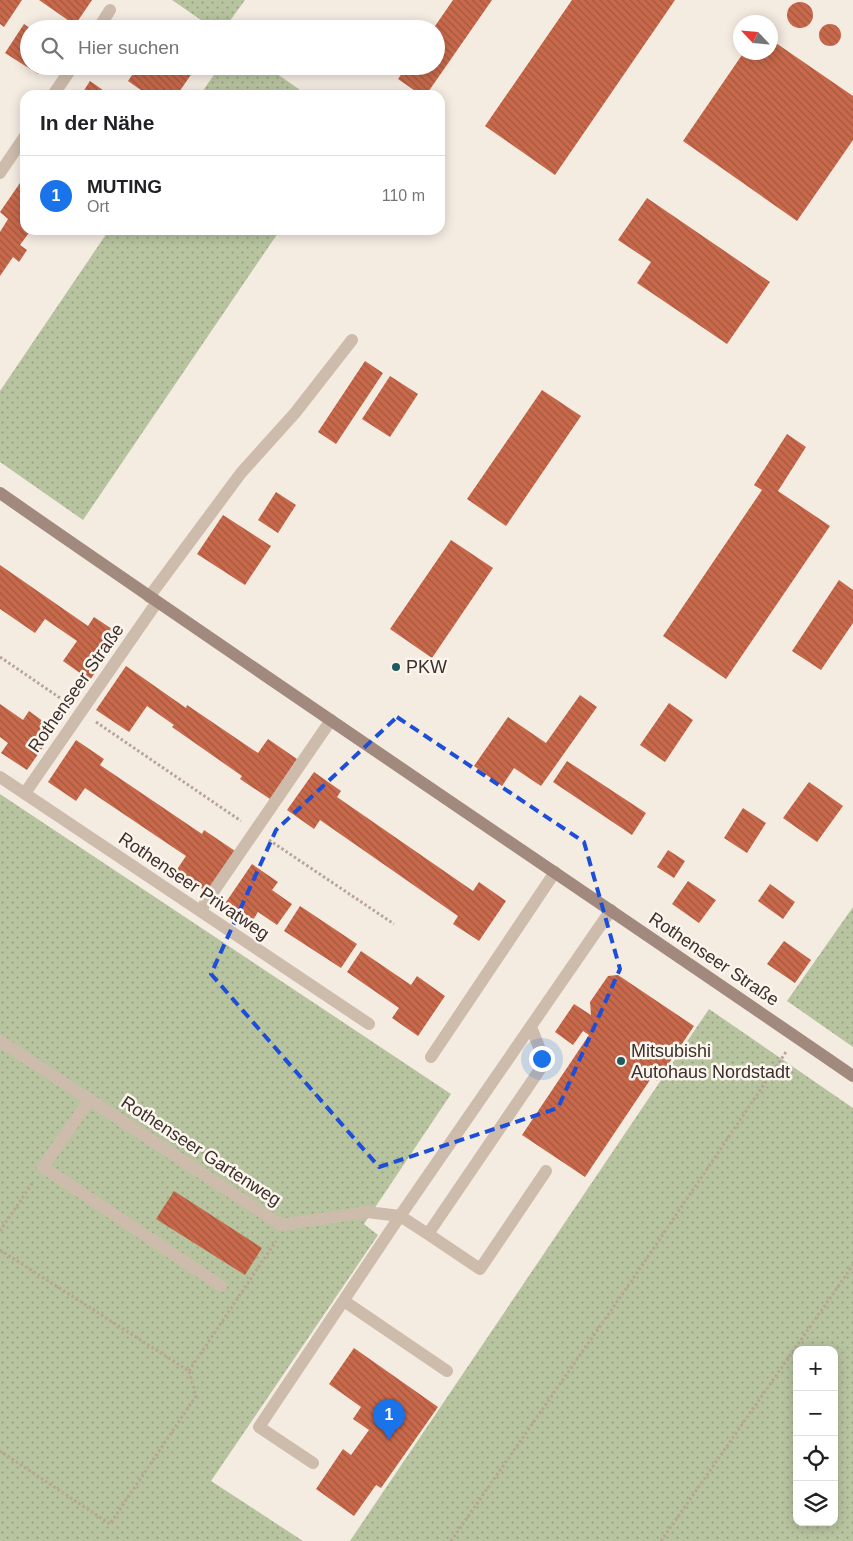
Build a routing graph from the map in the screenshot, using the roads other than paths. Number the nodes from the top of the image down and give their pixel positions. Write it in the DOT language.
graph roads {
  1 [pos="110,10"];
  2 [pos="104,20"];
  3 [pos="66,75"];
  4 [pos="56,90"];
  5 [pos="20,143"];
  6 [pos="0,173"];
  7 [pos="352,340"];
  8 [pos="0,493"];
  9 [pos="153,599"];
  10 [pos="331,720"];
  11 [pos="0,777"];
  12 [pos="25,793"];
  13 [pos="556,872"];
  14 [pos="611,910"];
  15 [pos="200,911"];
  16 [pos="368,1024"];
  17 [pos="531,1027"];
  18 [pos="0,1041"];
  19 [pos="431,1057"];
  20 [pos="853,1076"];
  21 [pos="90,1099"];
  22 [pos="546,1171"];
  23 [pos="400,1216"];
  24 [pos="428,1234"];
  25 [pos="221,1286"];
  26 [pos="344,1300"];
  27 [pos="447,1371"];
  28 [pos="314,1463"];
  1 -- 2 [label="lane"];
  3 -- 4 [label="lane"];
  5 -- 6 [label="lane"];
  7 -- 9 [label="lane"];
  8 -- 9 [label="street, Rothenseer Straße"];
  9 -- 10 [label="street, Rothenseer Straße"];
  9 -- 12 [label="lane, Rothenseer Straße"];
  10 -- 13 [label="street, Rothenseer Straße"];
  10 -- 15 [label="lane"];
  11 -- 12 [label="lane, Rothenseer Privatweg"];
  12 -- 15 [label="lane, Rothenseer Privatweg"];
  13 -- 14 [label="street, Rothenseer Straße"];
  13 -- 19 [label="lane"];
  14 -- 17 [label="lane"];
  14 -- 20 [label="street, Rothenseer Straße"];
  15 -- 16 [label="lane, Rothenseer Privatweg"];
  17 -- 23 [label="lane"];
  17 -- 24 [label="lane"];
  18 -- 21 [label="lane, Rothenseer Gartenweg"];
  21 -- 23 [label="lane, Rothenseer Gartenweg"];
  21 -- 25 [label="lane"];
  22 -- 24 [label="lane"];
  23 -- 24 [label="lane"];
  23 -- 26 [label="lane"];
  26 -- 27 [label="lane"];
  26 -- 28 [label="lane"];
}
